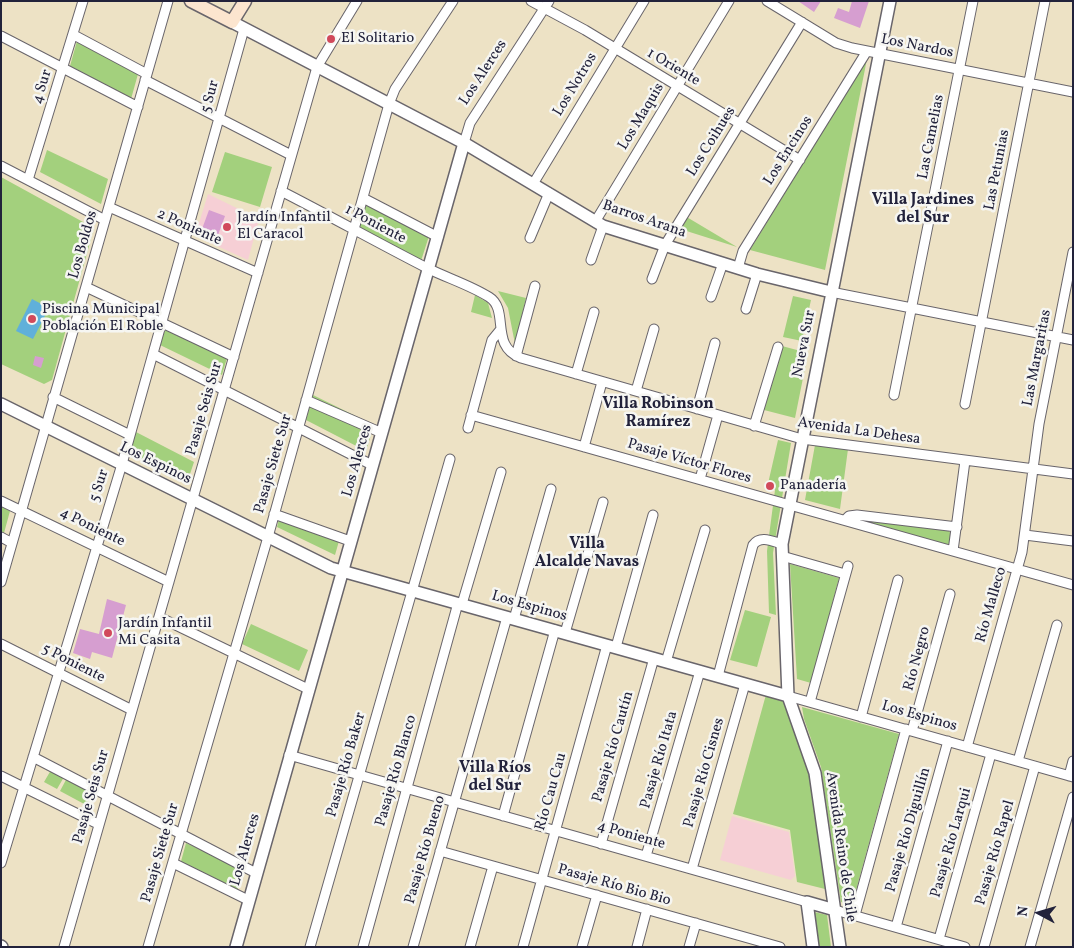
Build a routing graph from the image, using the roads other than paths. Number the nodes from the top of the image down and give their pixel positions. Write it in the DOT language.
graph roads {
  1 [pos="83,1"];
  2 [pos="168,1"];
  3 [pos="191,1"];
  4 [pos="244,1"];
  5 [pos="357,1"];
  6 [pos="453,1"];
  7 [pos="532,1"];
  8 [pos="644,1"];
  9 [pos="728,1"];
  10 [pos="767,1"];
  11 [pos="890,1"];
  12 [pos="972,1"];
  13 [pos="1046,1"];
  14 [pos="546,5"];
  15 [pos="232,22"];
  16 [pos="802,22"];
  17 [pos="244,29"];
  18 [pos="74,35"];
  19 [pos="1,36"];
  20 [pos="615,49"];
  21 [pos="873,53"];
  22 [pos="316,67"];
  23 [pos="63,68"];
  24 [pos="959,70"];
  25 [pos="146,77"];
  26 [pos="1029,84"];
  27 [pos="677,86"];
  28 [pos="1073,92"];
  29 [pos="389,104"];
  30 [pos="138,107"];
  31 [pos="220,118"];
  32 [pos="739,124"];
  33 [pos="464,143"];
  34 [pos="291,155"];
  35 [pos="800,160"];
  36 [pos="1,166"];
  37 [pos="28,180"];
  38 [pos="533,184"];
  39 [pos="281,191"];
  40 [pos="549,193"];
  41 [pos="363,198"];
  42 [pos="109,207"];
  43 [pos="105,220"];
  44 [pos="599,224"];
  45 [pos="354,229"];
  46 [pos="438,237"];
  47 [pos="530,238"];
  48 [pos="184,240"];
  49 [pos="665,245"];
  50 [pos="1073,252"];
  51 [pos="591,260"];
  52 [pos="723,263"];
  53 [pos="738,268"];
  54 [pos="429,269"];
  55 [pos="258,273"];
  56 [pos="757,274"];
  57 [pos="652,279"];
  58 [pos="535,286"];
  59 [pos="86,287"];
  60 [pos="831,292"];
  61 [pos="711,297"];
  62 [pos="911,308"];
  63 [pos="746,309"];
  64 [pos="594,312"];
  65 [pos="162,322"];
  66 [pos="981,322"];
  67 [pos="501,329"];
  68 [pos="654,329"];
  69 [pos="1056,337"];
  70 [pos="1073,340"];
  71 [pos="715,343"];
  72 [pos="778,348"];
  73 [pos="153,354"];
  74 [pos="516,356"];
  75 [pos="234,357"];
  76 [pos="576,374"];
  77 [pos="602,382"];
  78 [pos="225,390"];
  79 [pos="636,391"];
  80 [pos="894,395"];
  81 [pos="54,398"];
  82 [pos="306,400"];
  83 [pos="1,404"];
  84 [pos="965,404"];
  85 [pos="696,409"];
  86 [pos="471,415"];
  87 [pos="718,415"];
  88 [pos="45,426"];
  89 [pos="754,426"];
  90 [pos="298,428"];
  91 [pos="468,428"];
  92 [pos="382,433"];
  93 [pos="130,435"];
  94 [pos="802,440"];
  95 [pos="584,447"];
  96 [pos="450,459"];
  97 [pos="966,460"];
  98 [pos="122,464"];
  99 [pos="372,465"];
  100 [pos="1033,469"];
  101 [pos="500,472"];
  102 [pos="1073,474"];
  103 [pos="700,479"];
  104 [pos="552,489"];
  105 [pos="194,500"];
  106 [pos="1,501"];
  107 [pos="603,502"];
  108 [pos="789,504"];
  109 [pos="21,511"];
  110 [pos="274,514"];
  111 [pos="653,515"];
  112 [pos="845,520"];
  113 [pos="957,527"];
  114 [pos="705,530"];
  115 [pos="1025,535"];
  116 [pos="1,537"];
  117 [pos="268,537"];
  118 [pos="1073,541"];
  119 [pos="350,542"];
  120 [pos="12,543"];
  121 [pos="782,544"];
  122 [pos="95,546"];
  123 [pos="953,551"];
  124 [pos="782,556"];
  125 [pos="1016,570"];
  126 [pos="341,571"];
  127 [pos="898,580"];
  128 [pos="1,582"];
  129 [pos="169,582"];
  130 [pos="1073,586"];
  131 [pos="412,590"];
  132 [pos="950,594"];
  133 [pos="460,604"];
  134 [pos="159,617"];
  135 [pos="510,618"];
  136 [pos="1057,626"];
  137 [pos="560,632"];
  138 [pos="1,644"];
  139 [pos="611,646"];
  140 [pos="234,653"];
  141 [pos="654,658"];
  142 [pos="666,662"];
  143 [pos="700,671"];
  144 [pos="58,673"];
  145 [pos="718,676"];
  146 [pos="745,684"];
  147 [pos="308,689"];
  148 [pos="788,696"];
  149 [pos="810,702"];
  150 [pos="132,710"];
  151 [pos="861,717"];
  152 [pos="909,730"];
  153 [pos="948,741"];
  154 [pos="967,747"];
  155 [pos="991,754"];
  156 [pos="289,755"];
  157 [pos="33,757"];
  158 [pos="1018,761"];
  159 [pos="1073,762"];
  160 [pos="1034,766"];
  161 [pos="358,775"];
  162 [pos="1,776"];
  163 [pos="1071,777"];
  164 [pos="24,787"];
  165 [pos="406,788"];
  166 [pos="106,795"];
  167 [pos="1073,797"];
  168 [pos="454,802"];
  169 [pos="503,816"];
  170 [pos="98,824"];
  171 [pos="556,831"];
  172 [pos="181,834"];
  173 [pos="601,844"];
  174 [pos="440,851"];
  175 [pos="646,856"];
  176 [pos="1,863"];
  177 [pos="173,864"];
  178 [pos="493,866"];
  179 [pos="692,869"];
  180 [pos="256,873"];
  181 [pos="542,880"];
  182 [pos="597,895"];
  183 [pos="248,900"];
  184 [pos="807,902"];
  185 [pos="648,910"];
  186 [pos="835,910"];
  187 [pos="855,916"];
  188 [pos="696,923"];
  189 [pos="896,927"];
  190 [pos="744,937"];
  191 [pos="939,939"];
  192 [pos="64,947"];
  193 [pos="148,947"];
  194 [pos="236,947"];
  195 [pos="310,947"];
  196 [pos="363,947"];
  197 [pos="413,947"];
  198 [pos="470,947"];
  199 [pos="523,947"];
  200 [pos="582,947"];
  201 [pos="637,947"];
  202 [pos="689,947"];
  203 [pos="741,947"];
  204 [pos="780,947"];
  205 [pos="812,947"];
  206 [pos="840,947"];
  207 [pos="965,947"];
  208 [pos="984,947"];
  209 [pos="1030,947"];
  1 -- 18 [label="street, 4 Sur"];
  2 -- 25 [label="street, Los Boldos"];
  3 -- 15 [label="main road, Barros Arana"];
  4 -- 15 [label="main road"];
  5 -- 22 [label="street, Pasaje Seis Sur"];
  6 -- 29 [label="street, Pasaje Siete Sur"];
  7 -- 14 [label="street, 1 Oriente"];
  8 -- 20 [label="street, Los Notros"];
  9 -- 27 [label="street, Los Maquis"];
  10 -- 16 [label="street, Los Nardos"];
  11 -- 21 [label="street, Nueva Sur"];
  12 -- 24 [label="street, Las Camelias"];
  13 -- 26 [label="street, Las Petunias"];
  14 -- 20 [label="street, 1 Oriente"];
  14 -- 33 [label="street, Los Alerces"];
  15 -- 17 [label="street, Barros Arana"];
  16 -- 21 [label="street, Los Nardos"];
  16 -- 32 [label="street, Los Coihues"];
  17 -- 22 [label="street, Barros Arana"];
  17 -- 31 [label="street, 5 Sur"];
  18 -- 23 [label="street, 4 Sur"];
  18 -- 25 [label="street"];
  19 -- 23 [label="street"];
  20 -- 27 [label="street, 1 Oriente"];
  20 -- 38 [label="street, Los Notros"];
  21 -- 24 [label="street, Los Nardos"];
  21 -- 35 [label="street, Los Encinos"];
  21 -- 60 [label="street, Nueva Sur"];
  22 -- 29 [label="street, Barros Arana"];
  22 -- 34 [label="street, Pasaje Seis Sur"];
  23 -- 30 [label="street"];
  23 -- 37 [label="street, 4 Sur"];
  24 -- 26 [label="street, Los Nardos"];
  24 -- 62 [label="street, Las Camelias"];
  25 -- 30 [label="street, Los Boldos"];
  25 -- 31 [label="street"];
  26 -- 28 [label="street, Los Nardos"];
  26 -- 66 [label="street, Las Petunias"];
  27 -- 32 [label="street, 1 Oriente"];
  27 -- 44 [label="street, Los Maquis"];
  29 -- 33 [label="street, Barros Arana"];
  29 -- 41 [label="street, Pasaje Siete Sur"];
  30 -- 42 [label="street, Los Boldos"];
  31 -- 34 [label="street"];
  31 -- 48 [label="street, 5 Sur"];
  32 -- 35 [label="street, 1 Oriente"];
  32 -- 49 [label="street, Los Coihues"];
  33 -- 38 [label="street, Barros Arana"];
  33 -- 46 [label="street, Los Alerces"];
  34 -- 39 [label="street, Pasaje Seis Sur"];
  35 -- 53 [label="street, Los Encinos"];
  36 -- 37 [label="street"];
  37 -- 43 [label="street"];
  38 -- 40 [label="street, Barros Arana"];
  39 -- 45 [label="street, 1 Poniente"];
  39 -- 55 [label="street, Pasaje Seis Sur"];
  40 -- 44 [label="street, Barros Arana"];
  40 -- 47 [label="street"];
  41 -- 45 [label="street, Pasaje Siete Sur"];
  41 -- 46 [label="street, 1 Poniente"];
  42 -- 43 [label="street, Los Boldos"];
  42 -- 48 [label="street, 2 Poniente"];
  43 -- 59 [label="street, Los Boldos"];
  44 -- 49 [label="street, Barros Arana"];
  44 -- 51 [label="street, Los Maquis"];
  45 -- 54 [label="street, 1 Poniente"];
  45 -- 82 [label="street, Pasaje Siete Sur"];
  46 -- 54 [label="street, Los Alerces"];
  48 -- 55 [label="street, 2 Poniente"];
  48 -- 65 [label="street, 5 Sur"];
  49 -- 52 [label="street, Barros Arana"];
  49 -- 57 [label="street, Los Coihues"];
  50 -- 69 [label="street, Las Margaritas"];
  52 -- 53 [label="street, Barros Arana"];
  52 -- 61 [label="street"];
  53 -- 56 [label="street, Barros Arana"];
  54 -- 67 [label="street"];
  54 -- 92 [label="street, Los Alerces"];
  55 -- 75 [label="street, Pasaje Seis Sur"];
  56 -- 60 [label="street, Barros Arana"];
  56 -- 63 [label="street"];
  58 -- 74 [label="street"];
  59 -- 65 [label="street"];
  59 -- 81 [label="street, Los Boldos"];
  60 -- 62 [label="street, Barros Arana"];
  60 -- 94 [label="street, Nueva Sur"];
  62 -- 66 [label="street, Barros Arana"];
  62 -- 80 [label="street, Las Camelias"];
  64 -- 76 [label="street"];
  65 -- 73 [label="street, 5 Sur"];
  65 -- 75 [label="street"];
  66 -- 69 [label="street, Barros Arana"];
  66 -- 84 [label="street, Las Petunias"];
  67 -- 74 [label="street"];
  67 -- 86 [label="street"];
  68 -- 79 [label="street"];
  69 -- 70 [label="street, Barros Arana"];
  69 -- 100 [label="street, Las Margaritas"];
  71 -- 85 [label="street"];
  72 -- 89 [label="street"];
  73 -- 78 [label="street"];
  73 -- 93 [label="street, 5 Sur"];
  74 -- 76 [label="street, Avenida La Dehesa"];
  75 -- 78 [label="street, Pasaje Seis Sur"];
  76 -- 77 [label="street, Avenida La Dehesa"];
  77 -- 79 [label="street, Avenida La Dehesa"];
  77 -- 95 [label="street"];
  78 -- 90 [label="street"];
  78 -- 105 [label="street, Pasaje Seis Sur"];
  79 -- 85 [label="street, Avenida La Dehesa"];
  81 -- 88 [label="street, Los Boldos"];
  81 -- 93 [label="street"];
  82 -- 90 [label="street, Pasaje Siete Sur"];
  82 -- 92 [label="street"];
  83 -- 88 [label="street, Los Espinos"];
  85 -- 87 [label="street, Avenida La Dehesa"];
  86 -- 91 [label="street"];
  86 -- 95 [label="street, Pasaje Víctor Flores"];
  87 -- 89 [label="street, Avenida La Dehesa"];
  87 -- 103 [label="street"];
  88 -- 98 [label="street, Los Espinos"];
  88 -- 109 [label="street, Los Boldos"];
  89 -- 94 [label="street, Avenida La Dehesa"];
  90 -- 99 [label="street"];
  90 -- 110 [label="street, Pasaje Siete Sur"];
  92 -- 99 [label="street, Los Alerces"];
  93 -- 98 [label="street, 5 Sur"];
  94 -- 97 [label="street, Avenida La Dehesa"];
  94 -- 108 [label="street, Nueva Sur"];
  95 -- 103 [label="street, Pasaje Víctor Flores"];
  96 -- 131 [label="street, Pasaje Río Baker"];
  97 -- 100 [label="street, Avenida La Dehesa"];
  97 -- 113 [label="street"];
  98 -- 105 [label="street, Los Espinos"];
  98 -- 122 [label="street, 5 Sur"];
  99 -- 119 [label="street, Los Alerces"];
  100 -- 102 [label="street, Avenida La Dehesa"];
  100 -- 115 [label="street, Río Malleco"];
  101 -- 133 [label="street, Pasaje Río Blanco"];
  103 -- 108 [label="street, Pasaje Víctor Flores"];
  104 -- 135 [label="street, Pasaje Río Bueno"];
  105 -- 117 [label="street, Los Espinos"];
  105 -- 129 [label="street, Pasaje Seis Sur"];
  106 -- 109 [label="street, 4 Poniente"];
  107 -- 137 [label="street"];
  108 -- 112 [label="street, Pasaje Víctor Flores"];
  108 -- 121 [label="street, Nueva Sur"];
  109 -- 120 [label="street, Los Boldos"];
  109 -- 122 [label="street, 4 Poniente"];
  110 -- 117 [label="street, Pasaje Siete Sur"];
  110 -- 119 [label="street"];
  111 -- 139 [label="street, Río Cau Cau"];
  112 -- 113 [label="street"];
  112 -- 123 [label="street, Pasaje Víctor Flores"];
  113 -- 123 [label="street"];
  114 -- 142 [label="street"];
  115 -- 118 [label="street"];
  115 -- 125 [label="street, Río Malleco"];
  116 -- 120 [label="street"];
  117 -- 126 [label="street, Los Espinos"];
  117 -- 140 [label="street, Pasaje Siete Sur"];
  119 -- 126 [label="street, Los Alerces"];
  120 -- 128 [label="street, Los Boldos"];
  121 -- 124 [label="street, Nueva Sur"];
  121 -- 145 [label="street"];
  122 -- 129 [label="street, 4 Poniente"];
  122 -- 144 [label="street, 5 Sur"];
  123 -- 125 [label="street, Pasaje Víctor Flores"];
  124 -- 148 [label="street, Nueva Sur"];
  124 -- 149 [label="street"];
  125 -- 130 [label="street, Pasaje Víctor Flores"];
  125 -- 154 [label="street, Río Malleco"];
  126 -- 131 [label="street, Los Espinos"];
  126 -- 147 [label="street, Los Alerces"];
  127 -- 151 [label="street"];
  129 -- 134 [label="street, Pasaje Seis Sur"];
  131 -- 133 [label="street, Los Espinos"];
  131 -- 161 [label="street, Pasaje Río Baker"];
  132 -- 152 [label="street, Río Negro"];
  133 -- 135 [label="street, Los Espinos"];
  133 -- 165 [label="street, Pasaje Río Blanco"];
  134 -- 140 [label="street"];
  134 -- 150 [label="street, Pasaje Seis Sur"];
  135 -- 137 [label="street, Los Espinos"];
  135 -- 168 [label="street, Pasaje Río Bueno"];
  136 -- 158 [label="street"];
  137 -- 139 [label="street, Los Espinos"];
  137 -- 169 [label="street"];
  138 -- 144 [label="street, 5 Poniente"];
  139 -- 141 [label="street, Los Espinos"];
  139 -- 171 [label="street, Río Cau Cau"];
  140 -- 147 [label="street"];
  140 -- 172 [label="street, Pasaje Siete Sur"];
  141 -- 142 [label="street, Los Espinos"];
  141 -- 173 [label="street, Pasaje Río Cautín"];
  142 -- 143 [label="street, Los Espinos"];
  143 -- 145 [label="street, Los Espinos"];
  143 -- 175 [label="street, Pasaje Río Itata"];
  144 -- 150 [label="street, 5 Poniente"];
  144 -- 157 [label="street, 5 Sur"];
  145 -- 146 [label="street, Los Espinos"];
  146 -- 148 [label="street, Los Espinos"];
  146 -- 179 [label="street, Pasaje Río Cisnes"];
  147 -- 156 [label="street, Los Alerces"];
  148 -- 149 [label="street, Los Espinos"];
  148 -- 186 [label="street, Avenida Reino de Chile"];
  149 -- 151 [label="street, Los Espinos"];
  150 -- 166 [label="street, Pasaje Seis Sur"];
  151 -- 152 [label="street, Los Espinos"];
  152 -- 153 [label="street, Los Espinos"];
  152 -- 187 [label="street, Río Negro"];
  153 -- 154 [label="street, Los Espinos"];
  153 -- 189 [label="street, Pasaje Río Diguillín"];
  154 -- 155 [label="street, Los Espinos"];
  155 -- 158 [label="street, Los Espinos"];
  155 -- 191 [label="street, Pasaje Río Larqui"];
  156 -- 161 [label="street, 4 Poniente"];
  156 -- 180 [label="street, Los Alerces"];
  157 -- 164 [label="street, 5 Sur"];
  157 -- 166 [label="street"];
  158 -- 160 [label="street, Los Espinos"];
  159 -- 163 [label="street"];
  160 -- 163 [label="street, Los Espinos"];
  160 -- 208 [label="street, Pasaje Río Rapel"];
  161 -- 165 [label="street, 4 Poniente"];
  161 -- 195 [label="street, Pasaje Río Baker"];
  162 -- 164 [label="street"];
  164 -- 170 [label="street"];
  164 -- 176 [label="street, 5 Sur"];
  165 -- 168 [label="street, 4 Poniente"];
  165 -- 196 [label="street, Pasaje Río Blanco"];
  166 -- 170 [label="street, Pasaje Seis Sur"];
  166 -- 172 [label="street"];
  167 -- 209 [label="street"];
  168 -- 169 [label="street, 4 Poniente"];
  168 -- 174 [label="street, Pasaje Río Bueno"];
  169 -- 171 [label="street, 4 Poniente"];
  170 -- 192 [label="street, Pasaje Seis Sur"];
  171 -- 173 [label="street, 4 Poniente"];
  171 -- 181 [label="street, Río Cau Cau"];
  172 -- 177 [label="street, Pasaje Siete Sur"];
  172 -- 180 [label="street"];
  173 -- 175 [label="street, 4 Poniente"];
  174 -- 178 [label="street, Pasaje Río Bio Bio"];
  174 -- 197 [label="street, Pasaje Río Bueno"];
  175 -- 179 [label="street, 4 Poniente"];
  177 -- 183 [label="street"];
  177 -- 193 [label="street, Pasaje Siete Sur"];
  178 -- 181 [label="street, Pasaje Río Bio Bio"];
  178 -- 198 [label="street"];
  179 -- 184 [label="street, 4 Poniente"];
  180 -- 183 [label="street, Los Alerces"];
  181 -- 182 [label="street, Pasaje Río Bio Bio"];
  181 -- 199 [label="street, Río Cau Cau"];
  182 -- 185 [label="street, Pasaje Río Bio Bio"];
  182 -- 200 [label="street"];
  183 -- 194 [label="street, Los Alerces"];
  184 -- 186 [label="street, 4 Poniente"];
  184 -- 205 [label="street"];
  185 -- 188 [label="street, Pasaje Río Bio Bio"];
  185 -- 201 [label="street"];
  186 -- 187 [label="street, 4 Poniente"];
  186 -- 206 [label="street, Avenida Reino de Chile"];
  187 -- 189 [label="street, 4 Poniente"];
  188 -- 190 [label="street, Pasaje Río Bio Bio"];
  188 -- 202 [label="street"];
  189 -- 191 [label="street, 4 Poniente"];
  190 -- 203 [label="street"];
  190 -- 204 [label="street, Pasaje Río Bio Bio"];
  191 -- 207 [label="street, 4 Poniente"];
}
